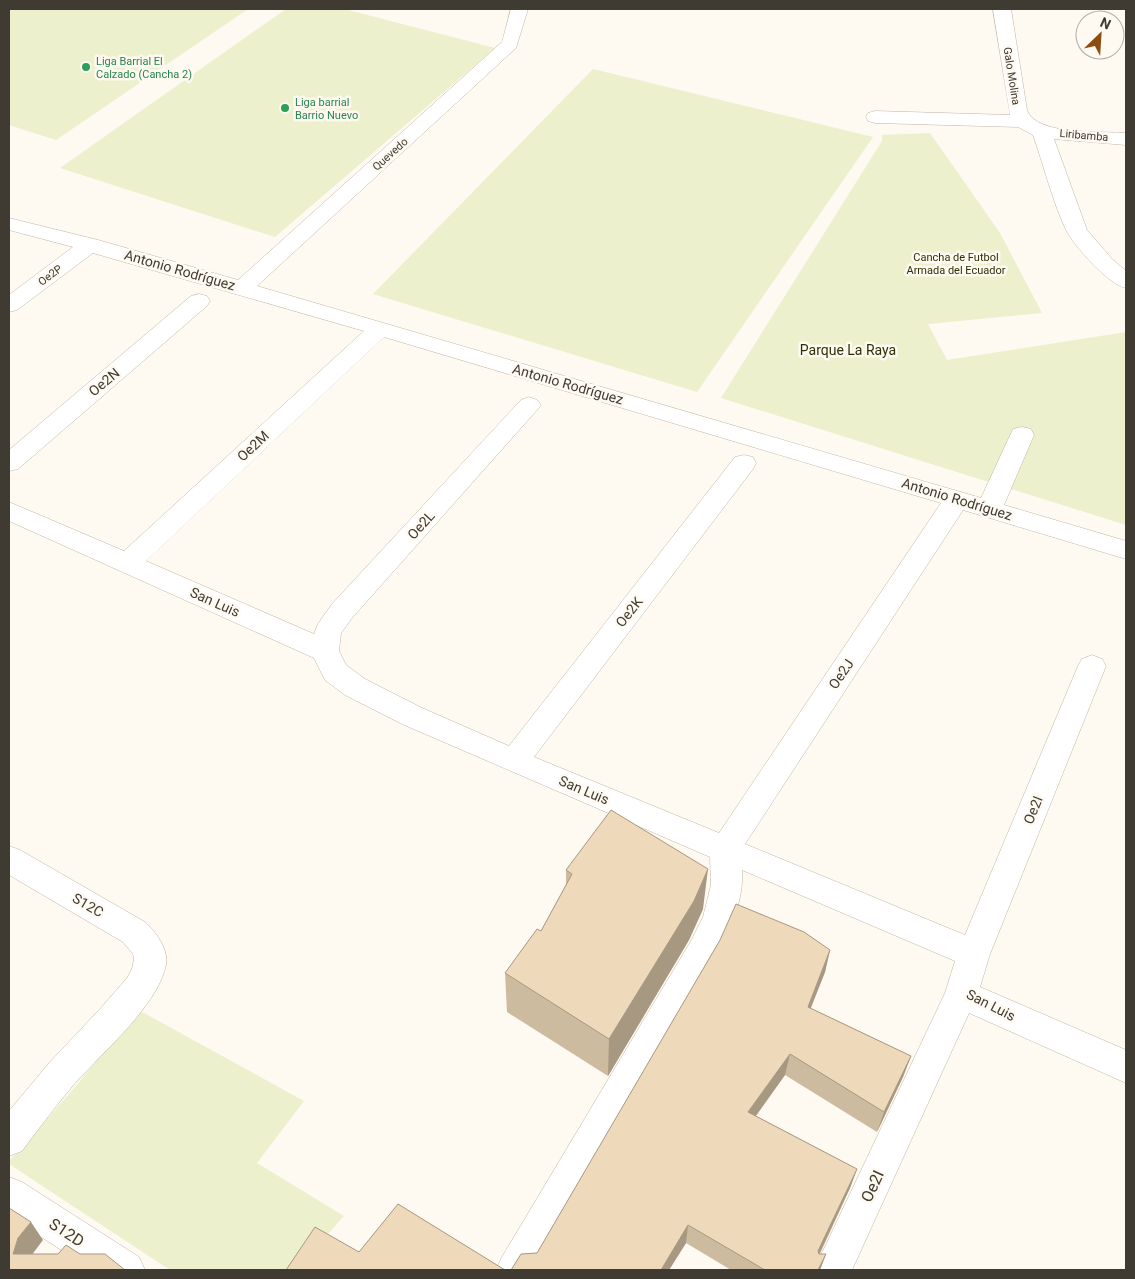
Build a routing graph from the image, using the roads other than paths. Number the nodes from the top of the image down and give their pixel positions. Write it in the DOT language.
graph roads {
  1 [pos="519,9"];
  2 [pos="1002,9"];
  3 [pos="875,117"];
  4 [pos="1032,126"];
  5 [pos="1126,139"];
  6 [pos="9,224"];
  7 [pos="90,244"];
  8 [pos="1126,282"];
  9 [pos="242,288"];
  10 [pos="199,301"];
  11 [pos="9,305"];
  12 [pos="379,329"];
  13 [pos="529,405"];
  14 [pos="1022,435"];
  15 [pos="9,463"];
  16 [pos="744,463"];
  17 [pos="957,499"];
  18 [pos="989,509"];
  19 [pos="9,511"];
  20 [pos="1126,550"];
  21 [pos="127,564"];
  22 [pos="325,651"];
  23 [pos="1092,666"];
  24 [pos="514,761"];
  25 [pos="725,849"];
  26 [pos="9,860"];
  27 [pos="974,954"];
  28 [pos="961,994"];
  29 [pos="1126,1067"];
  30 [pos="9,1138"];
  31 [pos="9,1195"];
  32 [pos="126,1270"];
  33 [pos="515,1270"];
  34 [pos="834,1270"];
  1 -- 9 [label="street, Quevedo"];
  2 -- 4 [label="street, Galo Molina"];
  3 -- 4 [label="street, Liribamba"];
  4 -- 5 [label="street, Liribamba"];
  4 -- 8 [label="street, Galo Molina"];
  6 -- 7 [label="street, Antonio Rodríguez"];
  7 -- 9 [label="street, Antonio Rodríguez"];
  7 -- 11 [label="street, Oe2P"];
  9 -- 12 [label="street, Antonio Rodríguez"];
  10 -- 15 [label="street, Oe2N"];
  12 -- 17 [label="street, Antonio Rodríguez"];
  12 -- 21 [label="street, Oe2M"];
  13 -- 22 [label="street, Oe2L"];
  14 -- 18 [label="street"];
  16 -- 24 [label="street, Oe2K"];
  17 -- 18 [label="street, Antonio Rodríguez"];
  17 -- 25 [label="street, Oe2J"];
  18 -- 20 [label="street, Antonio Rodríguez"];
  19 -- 21 [label="street, San Luis"];
  21 -- 22 [label="street, San Luis"];
  22 -- 24 [label="street, San Luis"];
  23 -- 27 [label="street, Oe2I"];
  24 -- 25 [label="street, San Luis"];
  25 -- 27 [label="street, San Luis"];
  25 -- 33 [label="street"];
  26 -- 30 [label="street, S12C"];
  27 -- 28 [label="street, San Luis"];
  28 -- 29 [label="street, San Luis"];
  28 -- 34 [label="street, Oe2I"];
  31 -- 32 [label="street, S12D"];
}
